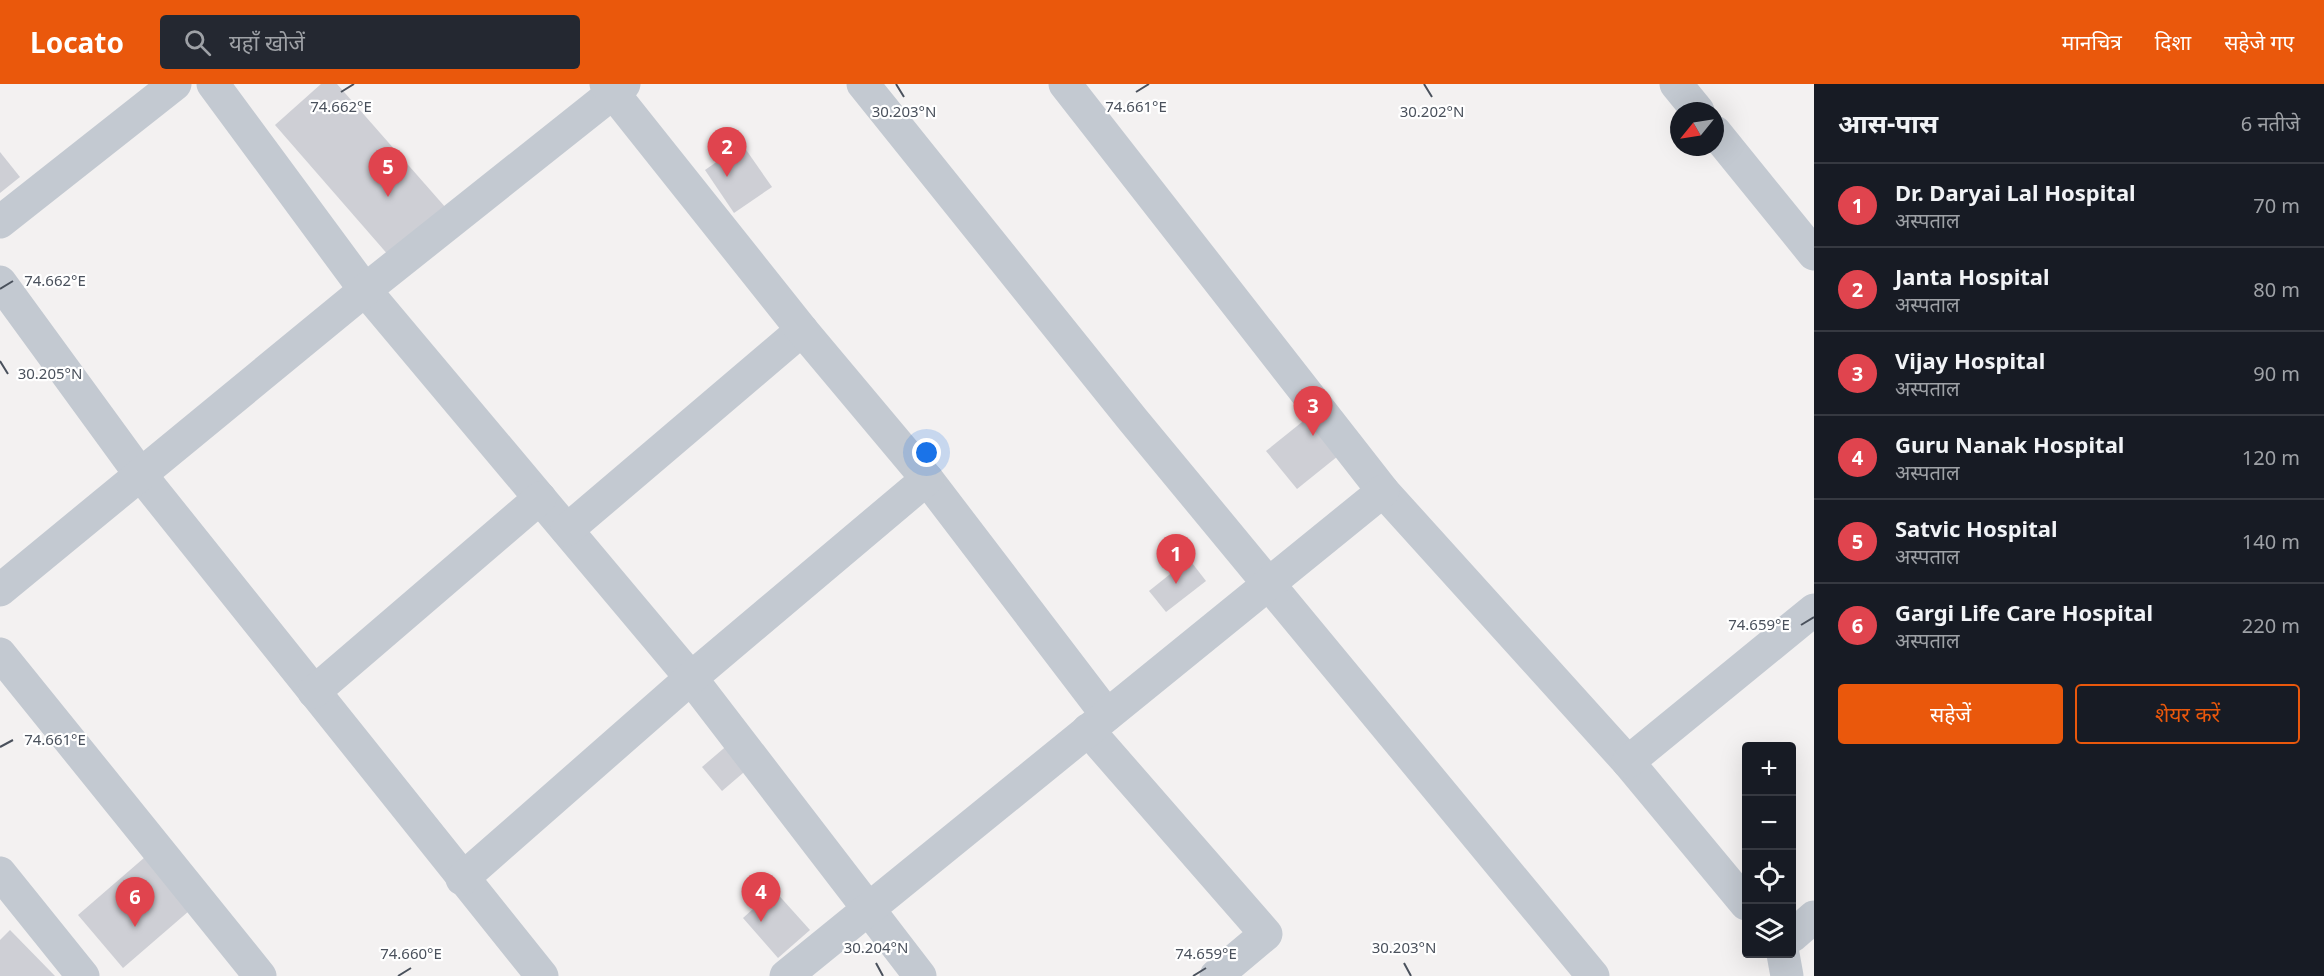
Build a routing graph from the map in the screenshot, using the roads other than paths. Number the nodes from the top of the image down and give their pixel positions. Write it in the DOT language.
graph roads {
  1 [pos="175,84"];
  2 [pos="213,84"];
  3 [pos="863,84"];
  4 [pos="1065,84"];
  5 [pos="1676,84"];
  6 [pos="614,87"];
  7 [pos="1691,102"];
  8 [pos="1724,143"];
  9 [pos="0,222"];
  10 [pos="1814,254"];
  11 [pos="0,282"];
  12 [pos="365,290"];
  13 [pos="802,330"];
  14 [pos="140,474"];
  15 [pos="927,479"];
  16 [pos="1383,491"];
  17 [pos="540,498"];
  18 [pos="567,530"];
  19 [pos="1270,583"];
  20 [pos="0,590"];
  21 [pos="1814,610"];
  22 [pos="0,654"];
  23 [pos="691,678"];
  24 [pos="314,692"];
  25 [pos="1098,723"];
  26 [pos="1628,762"];
  27 [pos="0,873"];
  28 [pos="462,879"];
  29 [pos="1742,899"];
  30 [pos="868,909"];
  31 [pos="1814,917"];
  32 [pos="1796,932"];
  33 [pos="1784,958"];
  34 [pos="83,976"];
  35 [pos="260,976"];
  36 [pos="542,976"];
  37 [pos="786,976"];
  38 [pos="920,976"];
  39 [pos="1216,976"];
  40 [pos="1593,976"];
  41 [pos="1787,976"];
  1 -- 9 [label="street"];
  2 -- 12 [label="street"];
  3 -- 19 [label="street"];
  4 -- 16 [label="street"];
  5 -- 7 [label="street"];
  6 -- 12 [label="street"];
  6 -- 13 [label="street"];
  8 -- 10 [label="street"];
  11 -- 14 [label="street"];
  12 -- 14 [label="street"];
  12 -- 17 [label="street"];
  13 -- 15 [label="street"];
  13 -- 18 [label="street"];
  14 -- 20 [label="street"];
  14 -- 24 [label="street"];
  15 -- 23 [label="street"];
  15 -- 25 [label="street"];
  16 -- 19 [label="street"];
  16 -- 26 [label="street"];
  17 -- 18 [label="street"];
  17 -- 24 [label="street"];
  18 -- 23 [label="street"];
  19 -- 25 [label="street"];
  19 -- 40 [label="street"];
  21 -- 26 [label="street"];
  22 -- 35 [label="street"];
  23 -- 28 [label="street"];
  23 -- 30 [label="street"];
  24 -- 28 [label="street"];
  25 -- 30 [label="street"];
  25 -- 39 [label="street"];
  26 -- 29 [label="street"];
  27 -- 34 [label="street"];
  28 -- 36 [label="street"];
  30 -- 37 [label="street"];
  30 -- 38 [label="street"];
  31 -- 32 [label="street"];
  33 -- 41 [label="street"];
}
